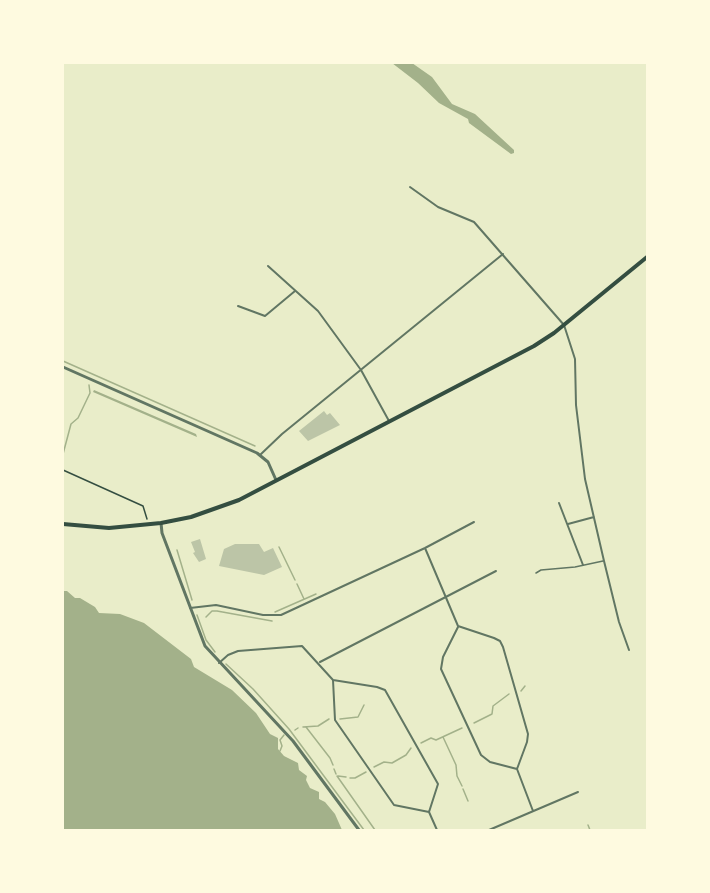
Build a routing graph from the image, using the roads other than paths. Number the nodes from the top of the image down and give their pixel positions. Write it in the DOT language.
graph roads {
  1 [pos="410,187"];
  2 [pos="503,254"];
  3 [pos="647,257"];
  4 [pos="268,266"];
  5 [pos="295,291"];
  6 [pos="238,306"];
  7 [pos="564,325"];
  8 [pos="63,367"];
  9 [pos="361,370"];
  10 [pos="389,421"];
  11 [pos="260,455"];
  12 [pos="276,480"];
  13 [pos="559,503"];
  14 [pos="594,517"];
  15 [pos="474,522"];
  16 [pos="161,523"];
  17 [pos="63,524"];
  18 [pos="568,524"];
  19 [pos="425,548"];
  20 [pos="604,561"];
  21 [pos="583,565"];
  22 [pos="496,571"];
  23 [pos="536,573"];
  24 [pos="447,597"];
  25 [pos="190,608"];
  26 [pos="458,626"];
  27 [pos="629,650"];
  28 [pos="219,663"];
  29 [pos="319,663"];
  30 [pos="333,680"];
  31 [pos="517,769"];
  32 [pos="579,792"];
  33 [pos="533,811"];
  34 [pos="429,812"];
  35 [pos="359,830"];
  36 [pos="437,830"];
  37 [pos="489,830"];
  1 -- 2 [label="street"];
  2 -- 7 [label="street"];
  2 -- 9 [label="street"];
  3 -- 7 [label="main road"];
  4 -- 5 [label="street"];
  5 -- 6 [label="street"];
  5 -- 9 [label="street"];
  7 -- 10 [label="main road"];
  7 -- 14 [label="street"];
  8 -- 11 [label="street"];
  9 -- 10 [label="street"];
  9 -- 11 [label="street"];
  10 -- 12 [label="main road"];
  11 -- 12 [label="street"];
  12 -- 16 [label="main road"];
  13 -- 18 [label="street"];
  14 -- 18 [label="street"];
  14 -- 20 [label="street"];
  15 -- 19 [label="street"];
  16 -- 17 [label="main road"];
  16 -- 25 [label="street"];
  18 -- 21 [label="street"];
  19 -- 24 [label="street"];
  19 -- 25 [label="street"];
  20 -- 21 [label="lane"];
  20 -- 27 [label="street"];
  21 -- 23 [label="lane"];
  22 -- 24 [label="street"];
  24 -- 26 [label="street"];
  24 -- 29 [label="street"];
  25 -- 28 [label="street"];
  26 -- 31 [label="street"];
  26 -- 31 [label="street"];
  28 -- 29 [label="street"];
  28 -- 35 [label="street"];
  29 -- 30 [label="street"];
  30 -- 34 [label="street"];
  30 -- 34 [label="street"];
  31 -- 33 [label="street"];
  32 -- 33 [label="street"];
  33 -- 37 [label="street"];
  34 -- 36 [label="street"];
}
